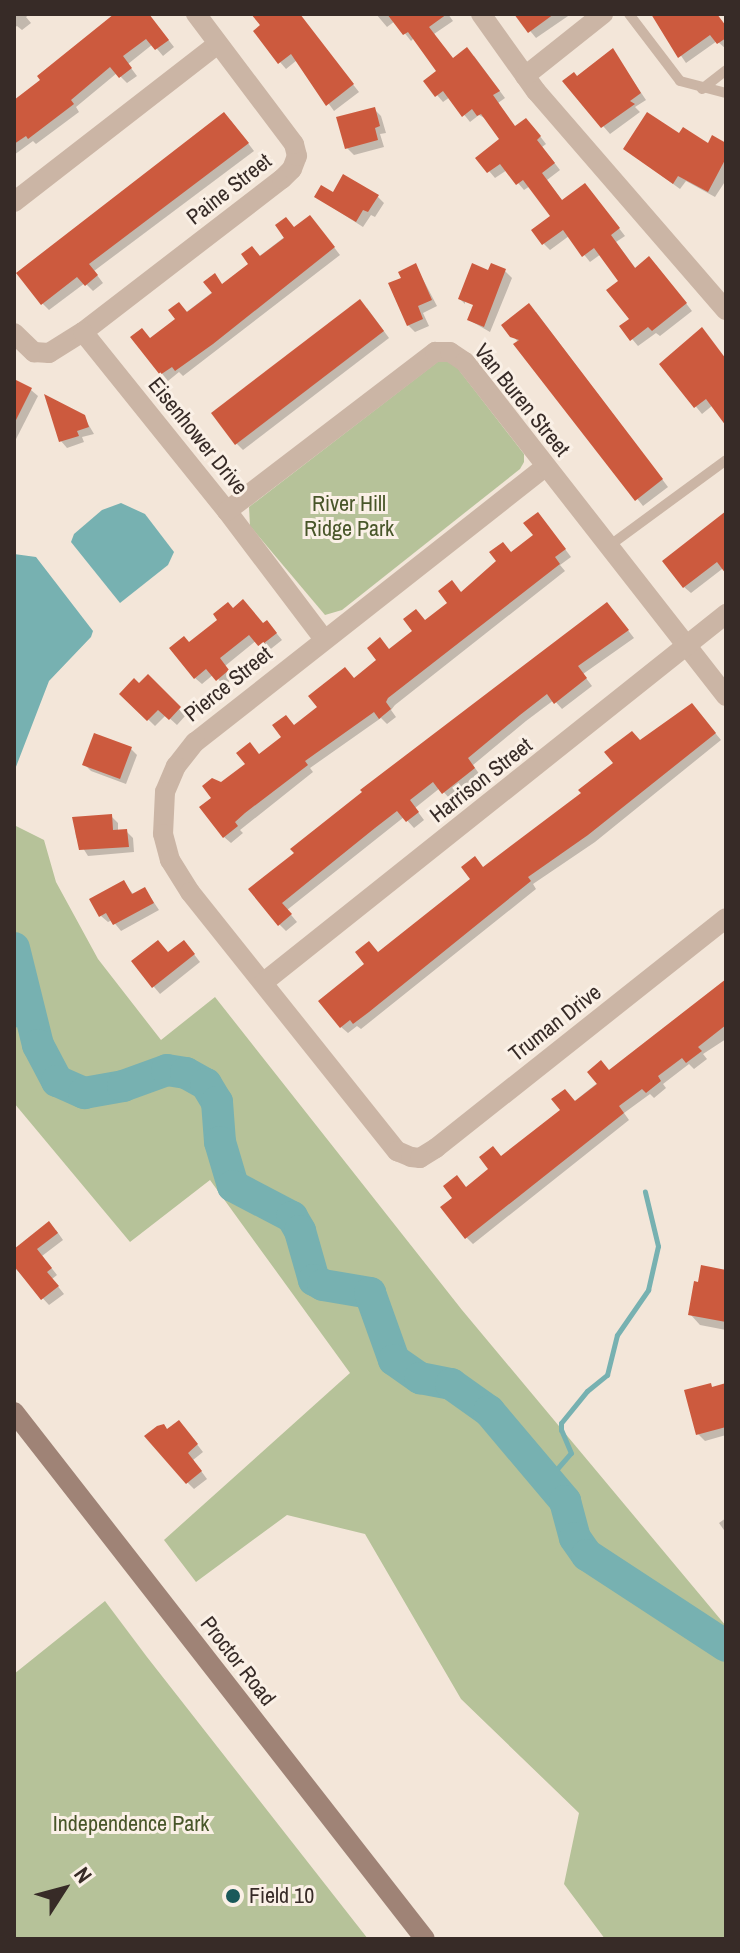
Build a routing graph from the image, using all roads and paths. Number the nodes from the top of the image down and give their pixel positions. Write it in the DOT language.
graph roads {
  1 [pos="196,14"];
  2 [pos="481,14"];
  3 [pos="603,14"];
  4 [pos="629,14"];
  5 [pos="218,44"];
  6 [pos="726,70"];
  7 [pos="525,76"];
  8 [pos="702,89"];
  9 [pos="726,93"];
  10 [pos="14,202"];
  11 [pos="726,310"];
  12 [pos="83,332"];
  13 [pos="14,333"];
  14 [pos="726,460"];
  15 [pos="545,467"];
  16 [pos="227,511"];
  17 [pos="609,546"];
  18 [pos="726,614"];
  19 [pos="323,638"];
  20 [pos="687,646"];
  21 [pos="726,696"];
  22 [pos="726,918"];
  23 [pos="264,982"];
  24 [pos="411,1157"];
  25 [pos="14,1412"];
  26 [pos="425,1939"];
  1 -- 5 [label="street, Paine Street"];
  2 -- 7 [label="street"];
  3 -- 7 [label="street"];
  4 -- 8 [label="lane"];
  5 -- 10 [label="street"];
  5 -- 12 [label="street, Paine Street"];
  6 -- 8 [label="lane"];
  7 -- 11 [label="street"];
  8 -- 9 [label="lane"];
  12 -- 13 [label="street"];
  12 -- 16 [label="street, Eisenhower Drive"];
  14 -- 17 [label="lane"];
  15 -- 16 [label="street, Van Buren Street"];
  15 -- 17 [label="street, Van Buren Street"];
  15 -- 19 [label="street, Pierce Street"];
  16 -- 19 [label="street, Eisenhower Drive"];
  17 -- 20 [label="street, Van Buren Street"];
  18 -- 20 [label="street, Harrison Street"];
  19 -- 23 [label="street, Pierce Street"];
  20 -- 21 [label="street, Van Buren Street"];
  20 -- 23 [label="street, Harrison Street"];
  22 -- 24 [label="street, Truman Drive"];
  23 -- 24 [label="street, Pierce Street"];
  25 -- 26 [label="street, Proctor Road"];
}
